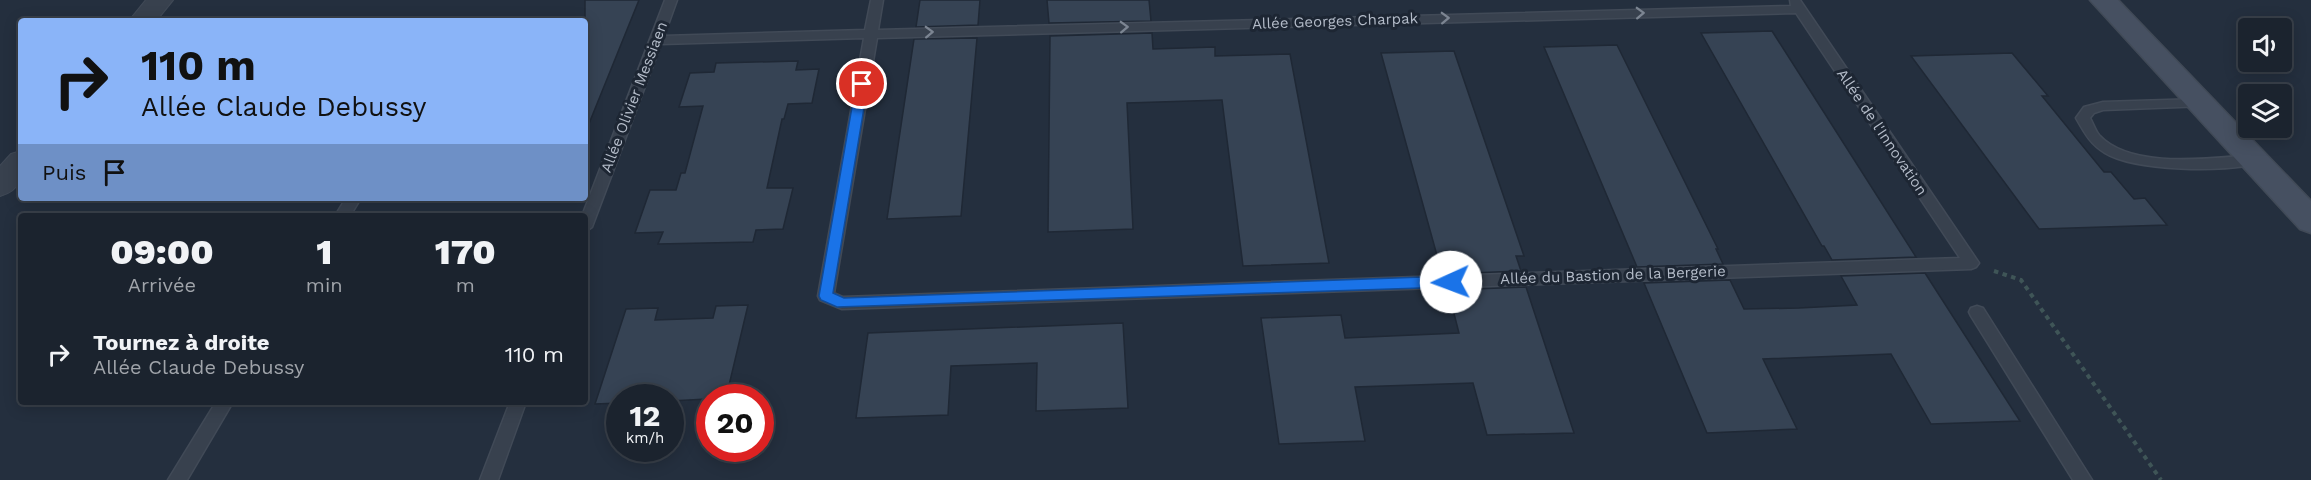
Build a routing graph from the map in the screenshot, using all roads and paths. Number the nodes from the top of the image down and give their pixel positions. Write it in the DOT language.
graph roads {
  1 [pos="160,0"];
  2 [pos="671,0"];
  3 [pos="877,0"];
  4 [pos="2103,0"];
  5 [pos="1797,4"];
  6 [pos="145,18"];
  7 [pos="871,34"];
  8 [pos="656,40"];
  9 [pos="2200,103"];
  10 [pos="2254,160"];
  11 [pos="18,165"];
  12 [pos="0,186"];
  13 [pos="588,219"];
  14 [pos="2311,221"];
  15 [pos="1971,263"];
  16 [pos="1977,312"];
  17 [pos="223,405"];
  18 [pos="517,405"];
  19 [pos="177,480"];
  20 [pos="489,480"];
  21 [pos="2083,480"];
  22 [pos="2161,480"];
  1 -- 6 [label="street"];
  2 -- 8 [label="lane, Allée Olivier Messiaen"];
  3 -- 7 [label="lane"];
  4 -- 9 [label="street"];
  7 -- 5 [label="lane, Allée Georges Charpak, one-way"];
  5 -- 15 [label="lane, Allée de l'Innovation"];
  7 -- 8 [label="lane, Allée Georges Charpak"];
  7 -- 15 [label="lane, Allée du Bastion de la Bergerie"];
  8 -- 13 [label="lane, Allée Olivier Messiaen"];
  9 -- 10 [label="street"];
  9 -- 10 [label="lane"];
  10 -- 14 [label="street"];
  11 -- 12 [label="street"];
  15 -- 22 [label="path"];
  16 -- 21 [label="lane"];
  17 -- 19 [label="lane"];
  18 -- 20 [label="lane"];
}
